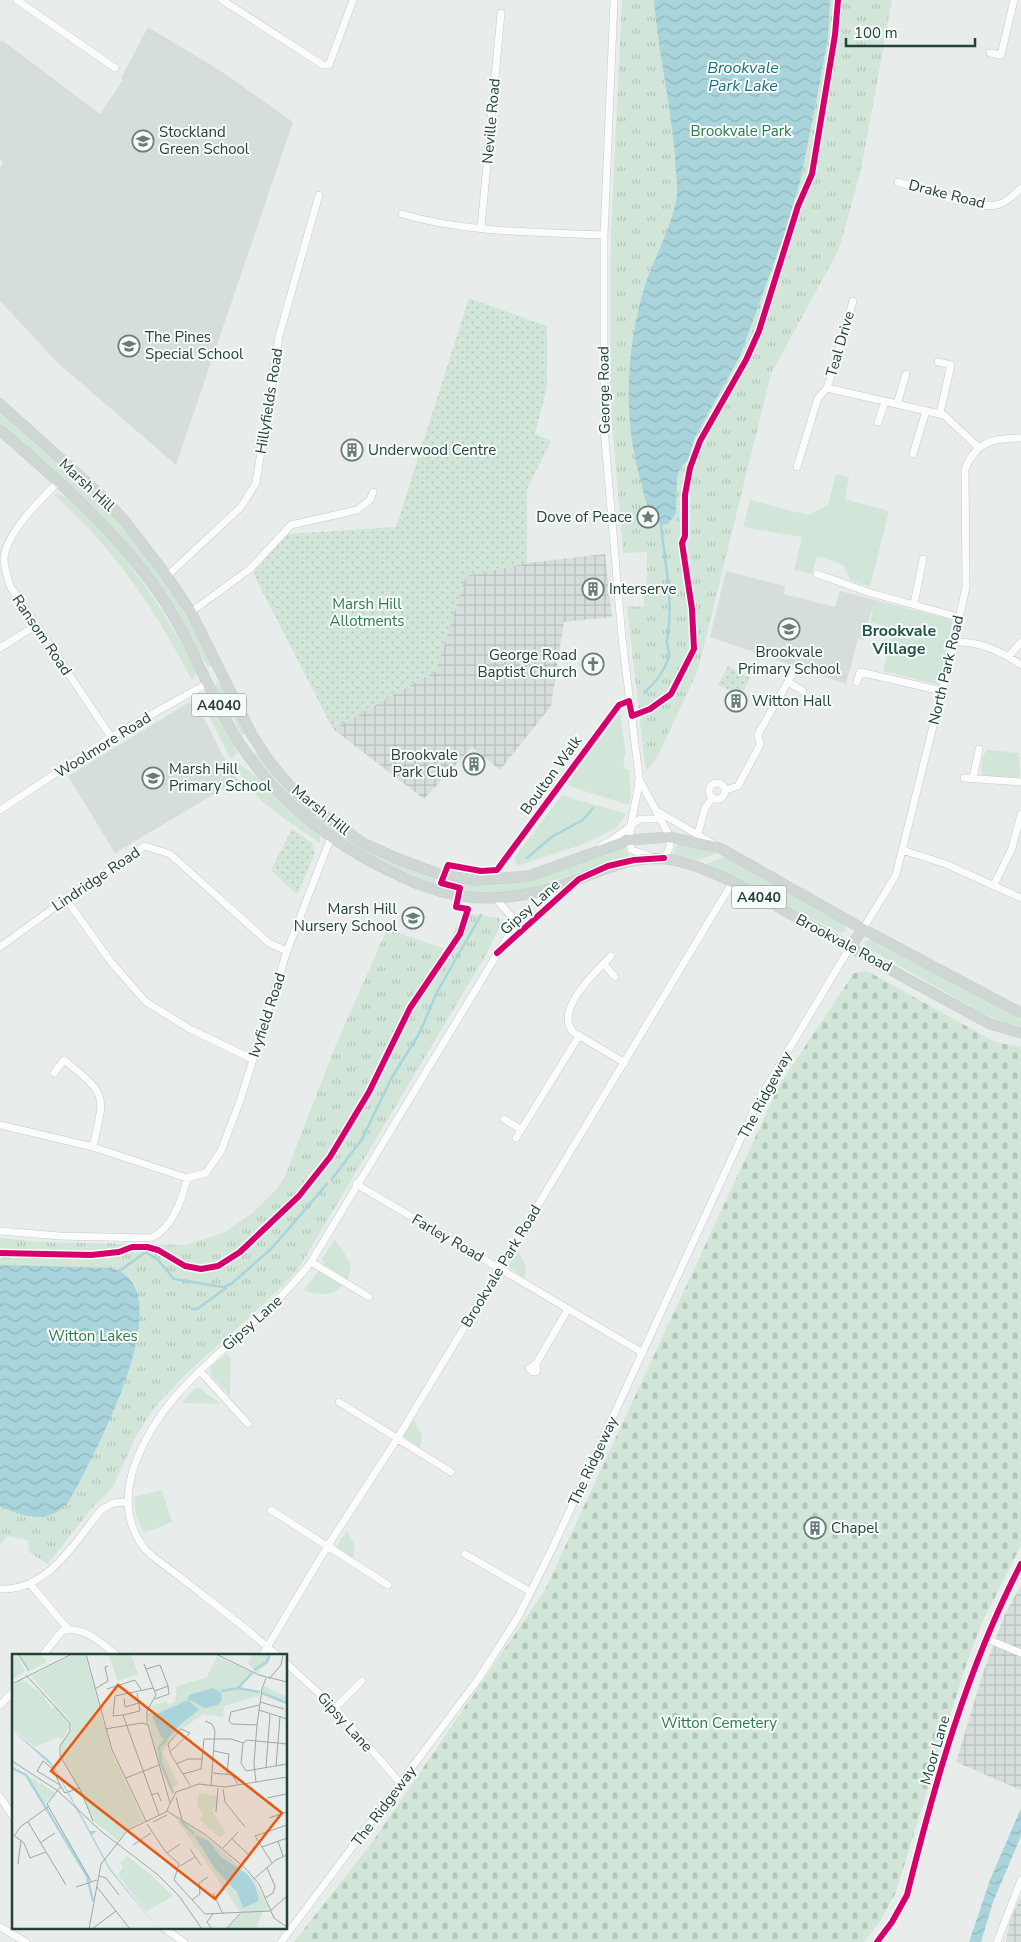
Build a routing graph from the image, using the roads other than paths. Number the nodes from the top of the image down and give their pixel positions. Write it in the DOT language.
graph roads {
  1 [pos="17,0"];
  2 [pos="222,0"];
  3 [pos="353,0"];
  4 [pos="614,0"];
  5 [pos="1014,0"];
  6 [pos="501,13"];
  7 [pos="990,53"];
  8 [pos="115,68"];
  9 [pos="898,182"];
  10 [pos="1021,188"];
  11 [pos="319,195"];
  12 [pos="402,214"];
  13 [pos="481,228"];
  14 [pos="604,236"];
  15 [pos="853,301"];
  16 [pos="938,362"];
  17 [pos="906,374"];
  18 [pos="827,388"];
  19 [pos="885,402"];
  20 [pos="0,404"];
  21 [pos="897,404"];
  22 [pos="926,411"];
  23 [pos="940,413"];
  24 [pos="878,422"];
  25 [pos="0,430"];
  26 [pos="1021,438"];
  27 [pos="978,447"];
  28 [pos="913,454"];
  29 [pos="798,467"];
  30 [pos="58,482"];
  31 [pos="374,492"];
  32 [pos="923,559"];
  33 [pos="817,574"];
  34 [pos="167,576"];
  35 [pos="914,604"];
  36 [pos="191,612"];
  37 [pos="958,617"];
  38 [pos="36,626"];
  39 [pos="954,642"];
  40 [pos="1021,642"];
  41 [pos="0,648"];
  42 [pos="1009,656"];
  43 [pos="1021,665"];
  44 [pos="223,673"];
  45 [pos="793,673"];
  46 [pos="788,682"];
  47 [pos="857,682"];
  48 [pos="208,683"];
  49 [pos="804,691"];
  50 [pos="942,691"];
  51 [pos="629,701"];
  52 [pos="111,737"];
  53 [pos="979,749"];
  54 [pos="964,778"];
  55 [pos="973,778"];
  56 [pos="639,779"];
  57 [pos="1021,782"];
  58 [pos="726,790"];
  59 [pos="712,798"];
  60 [pos="0,810"];
  61 [pos="657,811"];
  62 [pos="1021,814"];
  63 [pos="660,819"];
  64 [pos="632,822"];
  65 [pos="1021,823"];
  66 [pos="698,834"];
  67 [pos="331,837"];
  68 [pos="670,837"];
  69 [pos="629,840"];
  70 [pos="720,848"];
  71 [pos="902,850"];
  72 [pos="664,858"];
  73 [pos="576,860"];
  74 [pos="497,870"];
  75 [pos="579,879"];
  76 [pos="732,884"];
  77 [pos="994,885"];
  78 [pos="1021,898"];
  79 [pos="66,899"];
  80 [pos="496,899"];
  81 [pos="863,929"];
  82 [pos="0,947"];
  83 [pos="850,947"];
  84 [pos="287,951"];
  85 [pos="497,953"];
  86 [pos="611,956"];
  87 [pos="604,964"];
  88 [pos="615,977"];
  89 [pos="1021,1013"];
  90 [pos="1021,1034"];
  91 [pos="579,1036"];
  92 [pos="252,1058"];
  93 [pos="625,1063"];
  94 [pos="54,1073"];
  95 [pos="504,1119"];
  96 [pos="0,1126"];
  97 [pos="520,1129"];
  98 [pos="516,1138"];
  99 [pos="93,1147"];
  100 [pos="187,1178"];
  101 [pos="356,1184"];
  102 [pos="0,1231"];
  103 [pos="311,1262"];
  104 [pos="499,1268"];
  105 [pos="370,1296"];
  106 [pos="568,1309"];
  107 [pos="642,1353"];
  108 [pos="536,1364"];
  109 [pos="200,1371"];
  110 [pos="339,1402"];
  111 [pos="248,1424"];
  112 [pos="397,1439"];
  113 [pos="451,1472"];
  114 [pos="128,1502"];
  115 [pos="270,1510"];
  116 [pos="327,1547"];
  117 [pos="466,1554"];
  118 [pos="1021,1564"];
  119 [pos="30,1584"];
  120 [pos="388,1585"];
  121 [pos="0,1589"];
  122 [pos="531,1592"];
  123 [pos="68,1629"];
  124 [pos="987,1639"];
  125 [pos="269,1647"];
  126 [pos="1021,1653"];
  127 [pos="43,1654"];
  128 [pos="115,1654"];
  129 [pos="264,1654"];
  130 [pos="276,1654"];
  131 [pos="288,1666"];
  132 [pos="362,1681"];
  133 [pos="12,1693"];
  134 [pos="0,1705"];
  135 [pos="335,1708"];
  136 [pos="401,1784"];
  137 [pos="0,1797"];
  138 [pos="12,1815"];
  139 [pos="1021,1880"];
  140 [pos="0,1927"];
  141 [pos="167,1930"];
  142 [pos="26,1942"];
  143 [pos="184,1942"];
  144 [pos="281,1942"];
  145 [pos="876,1942"];
  146 [pos="997,1942"];
  1 -- 8 [label="street"];
  2 -- 3 [label="street"];
  4 -- 14 [label="street, George Road"];
  5 -- 7 [label="street"];
  6 -- 13 [label="street, Neville Road"];
  9 -- 10 [label="street, Drake Road"];
  11 -- 34 [label="street, Hillyfields Road"];
  12 -- 13 [label="street"];
  13 -- 14 [label="street"];
  14 -- 51 [label="street, George Road"];
  15 -- 18 [label="street, Teal Drive"];
  16 -- 23 [label="street"];
  17 -- 21 [label="street"];
  18 -- 19 [label="street, Teal Drive"];
  18 -- 29 [label="street, Teal Drive"];
  19 -- 21 [label="street, Teal Drive"];
  19 -- 24 [label="street"];
  20 -- 34 [label="main road, Marsh Hill / A4040"];
  21 -- 22 [label="street, Teal Drive"];
  22 -- 23 [label="street, Teal Drive"];
  22 -- 28 [label="street"];
  23 -- 27 [label="street"];
  25 -- 30 [label="main road, Marsh Hill / A4040"];
  26 -- 27 [label="street"];
  27 -- 37 [label="street, North Park Road"];
  30 -- 38 [label="street, Ransom Road"];
  30 -- 48 [label="main road, Marsh Hill / A4040"];
  31 -- 36 [label="street"];
  32 -- 35 [label="street"];
  33 -- 35 [label="street"];
  34 -- 36 [label="main road, Marsh Hill / A4040"];
  35 -- 37 [label="street"];
  36 -- 44 [label="main road, Marsh Hill / A4040"];
  37 -- 39 [label="street, North Park Road"];
  38 -- 41 [label="street"];
  38 -- 52 [label="street, Ransom Road"];
  39 -- 42 [label="street"];
  39 -- 50 [label="street, North Park Road"];
  40 -- 42 [label="street"];
  42 -- 43 [label="street"];
  44 -- 48 [label="main road"];
  44 -- 73 [label="main road, Marsh Hill / A4040"];
  45 -- 46 [label="street"];
  46 -- 49 [label="street"];
  46 -- 58 [label="street"];
  47 -- 50 [label="street"];
  48 -- 52 [label="street, Woolmore Road"];
  48 -- 67 [label="main road, Marsh Hill / A4040"];
  50 -- 71 [label="street, North Park Road"];
  51 -- 56 [label="street, George Road"];
  51 -- 74 [label="street, Boulton Walk"];
  52 -- 60 [label="street, Woolmore Road"];
  53 -- 55 [label="street"];
  54 -- 55 [label="street"];
  55 -- 57 [label="street"];
  56 -- 61 [label="street, George Road"];
  56 -- 64 [label="street, George Road"];
  58 -- 59 [label="street"];
  58 -- 59 [label="street"];
  59 -- 66 [label="street"];
  61 -- 63 [label="street, George Road"];
  61 -- 66 [label="street"];
  62 -- 65 [label="street"];
  63 -- 64 [label="street"];
  63 -- 68 [label="street, George Road"];
  64 -- 69 [label="street, George Road"];
  64 -- 73 [label="street"];
  65 -- 77 [label="street"];
  66 -- 70 [label="street"];
  67 -- 80 [label="main road, Marsh Hill / A4040"];
  67 -- 84 [label="street, Ivyfield Road"];
  68 -- 69 [label="main road, Marsh Hill / A4040"];
  68 -- 70 [label="main road, Brookvale Road / A4040"];
  68 -- 72 [label="street"];
  69 -- 72 [label="street"];
  69 -- 73 [label="main road, Marsh Hill / A4040"];
  70 -- 81 [label="main road, Brookvale Road / A4040"];
  71 -- 77 [label="street"];
  71 -- 81 [label="street, North Park Road"];
  72 -- 75 [label="main road, Marsh Hill / A4040"];
  72 -- 76 [label="main road, Brookvale Road / A4040"];
  75 -- 80 [label="main road, Marsh Hill / A4040"];
  75 -- 85 [label="street, Gipsy Lane"];
  76 -- 83 [label="main road, Brookvale Road / A4040"];
  76 -- 93 [label="street, Brookvale Park Road"];
  77 -- 78 [label="street"];
  79 -- 82 [label="street, Lindridge Road"];
  79 -- 84 [label="street, Lindridge Road"];
  79 -- 92 [label="street"];
  80 -- 85 [label="street, Gipsy Lane"];
  81 -- 83 [label="main road"];
  81 -- 89 [label="main road, Brookvale Road / A4040"];
  83 -- 90 [label="main road, Brookvale Road / A4040"];
  83 -- 107 [label="street, The Ridgeway"];
  84 -- 92 [label="street, Ivyfield Road"];
  85 -- 101 [label="street, Gipsy Lane"];
  86 -- 87 [label="street"];
  87 -- 88 [label="street"];
  87 -- 91 [label="street"];
  91 -- 93 [label="street"];
  91 -- 97 [label="street"];
  92 -- 100 [label="street, Ivyfield Road"];
  93 -- 104 [label="street, Brookvale Park Road"];
  94 -- 99 [label="street"];
  95 -- 97 [label="street"];
  96 -- 99 [label="street"];
  97 -- 98 [label="street"];
  99 -- 100 [label="street"];
  100 -- 102 [label="street"];
  101 -- 103 [label="street, Gipsy Lane"];
  101 -- 104 [label="street, Farley Road"];
  103 -- 105 [label="street"];
  103 -- 109 [label="street, Gipsy Lane"];
  104 -- 106 [label="street, Farley Road"];
  104 -- 112 [label="street, Brookvale Park Road"];
  106 -- 107 [label="street, Farley Road"];
  106 -- 108 [label="street"];
  107 -- 122 [label="street, The Ridgeway"];
  109 -- 111 [label="street"];
  109 -- 114 [label="street, Gipsy Lane"];
  110 -- 112 [label="street"];
  112 -- 113 [label="street"];
  112 -- 116 [label="street, Brookvale Park Road"];
  114 -- 119 [label="street"];
  114 -- 125 [label="street, Gipsy Lane"];
  115 -- 116 [label="street"];
  116 -- 120 [label="street"];
  116 -- 125 [label="street, Brookvale Park Road"];
  117 -- 122 [label="street"];
  118 -- 124 [label="street, Moor Lane"];
  119 -- 121 [label="street"];
  119 -- 123 [label="street"];
  122 -- 136 [label="street, The Ridgeway"];
  123 -- 127 [label="street"];
  123 -- 128 [label="street"];
  124 -- 126 [label="street"];
  124 -- 145 [label="street, Moor Lane"];
  125 -- 129 [label="street, Brookvale Park Road"];
  125 -- 130 [label="street, Gipsy Lane"];
  131 -- 135 [label="street, Gipsy Lane"];
  132 -- 135 [label="street"];
  133 -- 134 [label="street"];
  135 -- 136 [label="street, Gipsy Lane"];
  136 -- 144 [label="street, The Ridgeway"];
  137 -- 138 [label="street"];
  139 -- 146 [label="street"];
  140 -- 142 [label="street"];
  141 -- 143 [label="street"];
}
